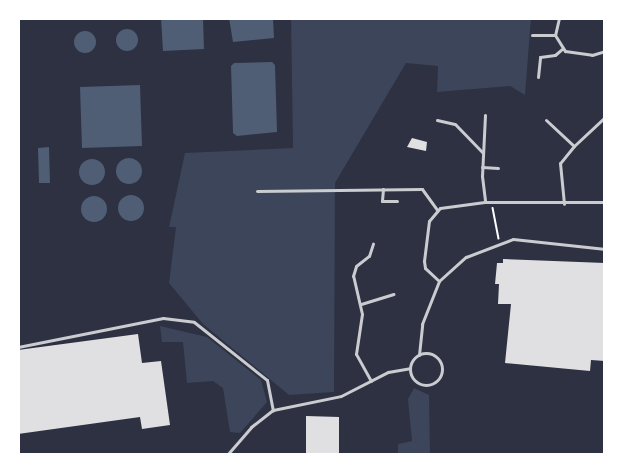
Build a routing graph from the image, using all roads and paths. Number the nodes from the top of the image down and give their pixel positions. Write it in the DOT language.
graph roads {
  1 [pos="559,18"];
  2 [pos="532,35"];
  3 [pos="555,35"];
  4 [pos="562,49"];
  5 [pos="605,51"];
  6 [pos="538,77"];
  7 [pos="485,115"];
  8 [pos="605,117"];
  9 [pos="437,120"];
  10 [pos="546,120"];
  11 [pos="574,146"];
  12 [pos="482,152"];
  13 [pos="482,167"];
  14 [pos="498,168"];
  15 [pos="382,189"];
  16 [pos="256,191"];
  17 [pos="397,201"];
  18 [pos="485,202"];
  19 [pos="605,202"];
  20 [pos="493,204"];
  21 [pos="564,204"];
  22 [pos="437,210"];
  23 [pos="500,242"];
  24 [pos="373,244"];
  25 [pos="605,247"];
  26 [pos="439,281"];
  27 [pos="394,294"];
  28 [pos="361,304"];
  29 [pos="18,347"];
  30 [pos="419,354"];
  31 [pos="410,368"];
  32 [pos="371,381"];
  33 [pos="273,410"];
  34 [pos="227,455"];
  1 -- 3 [label="street"];
  2 -- 3 [label="street"];
  3 -- 4 [label="street"];
  4 -- 5 [label="street"];
  4 -- 6 [label="street"];
  7 -- 12 [label="street"];
  8 -- 11 [label="street"];
  9 -- 12 [label="street"];
  10 -- 11 [label="street"];
  11 -- 21 [label="street"];
  12 -- 13 [label="street"];
  13 -- 14 [label="street"];
  13 -- 18 [label="street"];
  15 -- 16 [label="street"];
  15 -- 17 [label="street"];
  15 -- 22 [label="street"];
  18 -- 20 [label="street"];
  18 -- 22 [label="street"];
  19 -- 21 [label="street"];
  20 -- 21 [label="street"];
  20 -- 23 [label="path"];
  22 -- 26 [label="street"];
  23 -- 25 [label="street"];
  23 -- 26 [label="street"];
  24 -- 28 [label="street"];
  26 -- 30 [label="street"];
  27 -- 28 [label="street"];
  28 -- 32 [label="street"];
  29 -- 33 [label="street"];
  30 -- 31 [label="street"];
  30 -- 31 [label="street"];
  31 -- 32 [label="street"];
  32 -- 33 [label="street"];
  33 -- 34 [label="street"];
}
